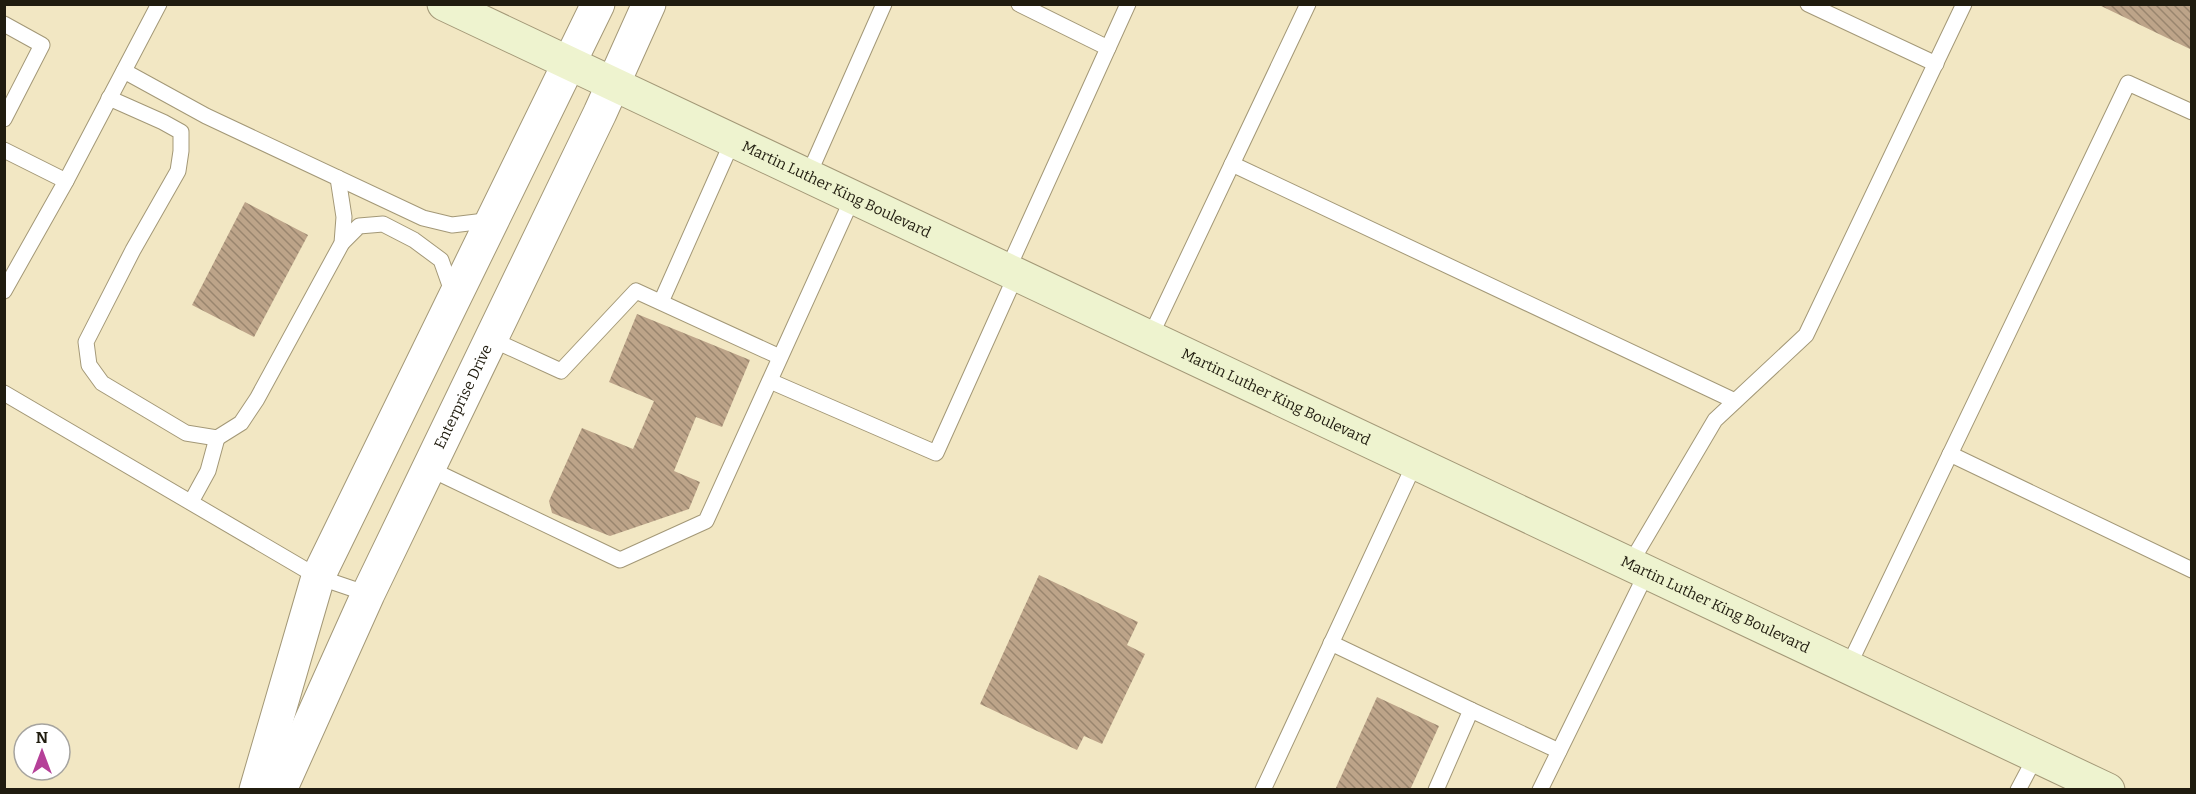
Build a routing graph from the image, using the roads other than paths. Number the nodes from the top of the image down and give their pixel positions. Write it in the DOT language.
graph roads {
  1 [pos="159,4"];
  2 [pos="444,4"];
  3 [pos="598,4"];
  4 [pos="649,4"];
  5 [pos="884,4"];
  6 [pos="1019,4"];
  7 [pos="1128,4"];
  8 [pos="1308,4"];
  9 [pos="1808,4"];
  10 [pos="1964,4"];
  11 [pos="4,24"];
  12 [pos="1108,48"];
  13 [pos="569,64"];
  14 [pos="1936,64"];
  15 [pos="124,71"];
  16 [pos="614,84"];
  17 [pos="109,98"];
  18 [pos="2192,112"];
  19 [pos="4,119"];
  20 [pos="733,140"];
  21 [pos="4,150"];
  22 [pos="1232,164"];
  23 [pos="808,176"];
  24 [pos="338,178"];
  25 [pos="66,181"];
  26 [pos="853,197"];
  27 [pos="493,220"];
  28 [pos="342,243"];
  29 [pos="1011,273"];
  30 [pos="4,291"];
  31 [pos="455,298"];
  32 [pos="661,302"];
  33 [pos="1150,338"];
  34 [pos="491,339"];
  35 [pos="780,357"];
  36 [pos="770,381"];
  37 [pos="4,393"];
  38 [pos="1735,401"];
  39 [pos="217,438"];
  40 [pos="1950,454"];
  41 [pos="1415,463"];
  42 [pos="429,468"];
  43 [pos="191,502"];
  44 [pos="1638,568"];
  45 [pos="2192,570"];
  46 [pos="318,577"];
  47 [pos="368,594"];
  48 [pos="1331,643"];
  49 [pos="1848,667"];
  50 [pos="1471,710"];
  51 [pos="1559,751"];
  52 [pos="2036,756"];
  53 [pos="256,789"];
  54 [pos="280,789"];
  55 [pos="1263,789"];
  56 [pos="1436,789"];
  57 [pos="1540,789"];
  58 [pos="2018,789"];
  59 [pos="2108,789"];
  1 -- 15 [label="lane"];
  2 -- 13 [label="main road, Martin Luther King Boulevard"];
  3 -- 13 [label="street"];
  4 -- 16 [label="street, Enterprise Drive"];
  5 -- 23 [label="lane"];
  6 -- 12 [label="lane"];
  7 -- 12 [label="lane"];
  8 -- 22 [label="lane"];
  9 -- 14 [label="lane"];
  10 -- 14 [label="lane"];
  11 -- 19 [label="lane"];
  12 -- 29 [label="lane"];
  13 -- 16 [label="main road, Martin Luther King Boulevard"];
  13 -- 27 [label="street"];
  14 -- 38 [label="lane"];
  15 -- 17 [label="lane"];
  15 -- 24 [label="lane"];
  16 -- 20 [label="main road, Martin Luther King Boulevard"];
  16 -- 34 [label="street, Enterprise Drive"];
  17 -- 25 [label="lane"];
  17 -- 39 [label="lane"];
  18 -- 40 [label="lane"];
  20 -- 23 [label="main road, Martin Luther King Boulevard"];
  20 -- 32 [label="lane"];
  21 -- 25 [label="lane"];
  22 -- 33 [label="lane"];
  22 -- 38 [label="lane"];
  23 -- 26 [label="main road, Martin Luther King Boulevard"];
  24 -- 27 [label="lane"];
  24 -- 28 [label="lane"];
  25 -- 30 [label="lane"];
  26 -- 29 [label="main road, Martin Luther King Boulevard"];
  26 -- 35 [label="lane"];
  27 -- 31 [label="street"];
  28 -- 31 [label="lane"];
  28 -- 39 [label="lane"];
  29 -- 33 [label="main road, Martin Luther King Boulevard"];
  29 -- 36 [label="lane"];
  31 -- 46 [label="street"];
  32 -- 34 [label="lane"];
  32 -- 35 [label="lane"];
  33 -- 41 [label="main road, Martin Luther King Boulevard"];
  34 -- 42 [label="street, Enterprise Drive"];
  35 -- 36 [label="lane"];
  36 -- 42 [label="lane"];
  37 -- 43 [label="lane"];
  38 -- 44 [label="lane"];
  39 -- 43 [label="lane"];
  40 -- 45 [label="lane"];
  40 -- 49 [label="lane"];
  41 -- 44 [label="main road, Martin Luther King Boulevard"];
  41 -- 48 [label="lane"];
  42 -- 47 [label="street, Enterprise Drive"];
  43 -- 46 [label="lane"];
  44 -- 49 [label="main road, Martin Luther King Boulevard"];
  44 -- 51 [label="lane"];
  46 -- 47 [label="lane"];
  46 -- 53 [label="street"];
  47 -- 54 [label="street, Enterprise Drive"];
  48 -- 50 [label="lane"];
  48 -- 55 [label="lane"];
  49 -- 52 [label="main road, Martin Luther King Boulevard"];
  50 -- 51 [label="lane"];
  50 -- 56 [label="lane"];
  51 -- 57 [label="lane"];
  52 -- 58 [label="lane"];
  52 -- 59 [label="main road, Martin Luther King Boulevard"];
}
